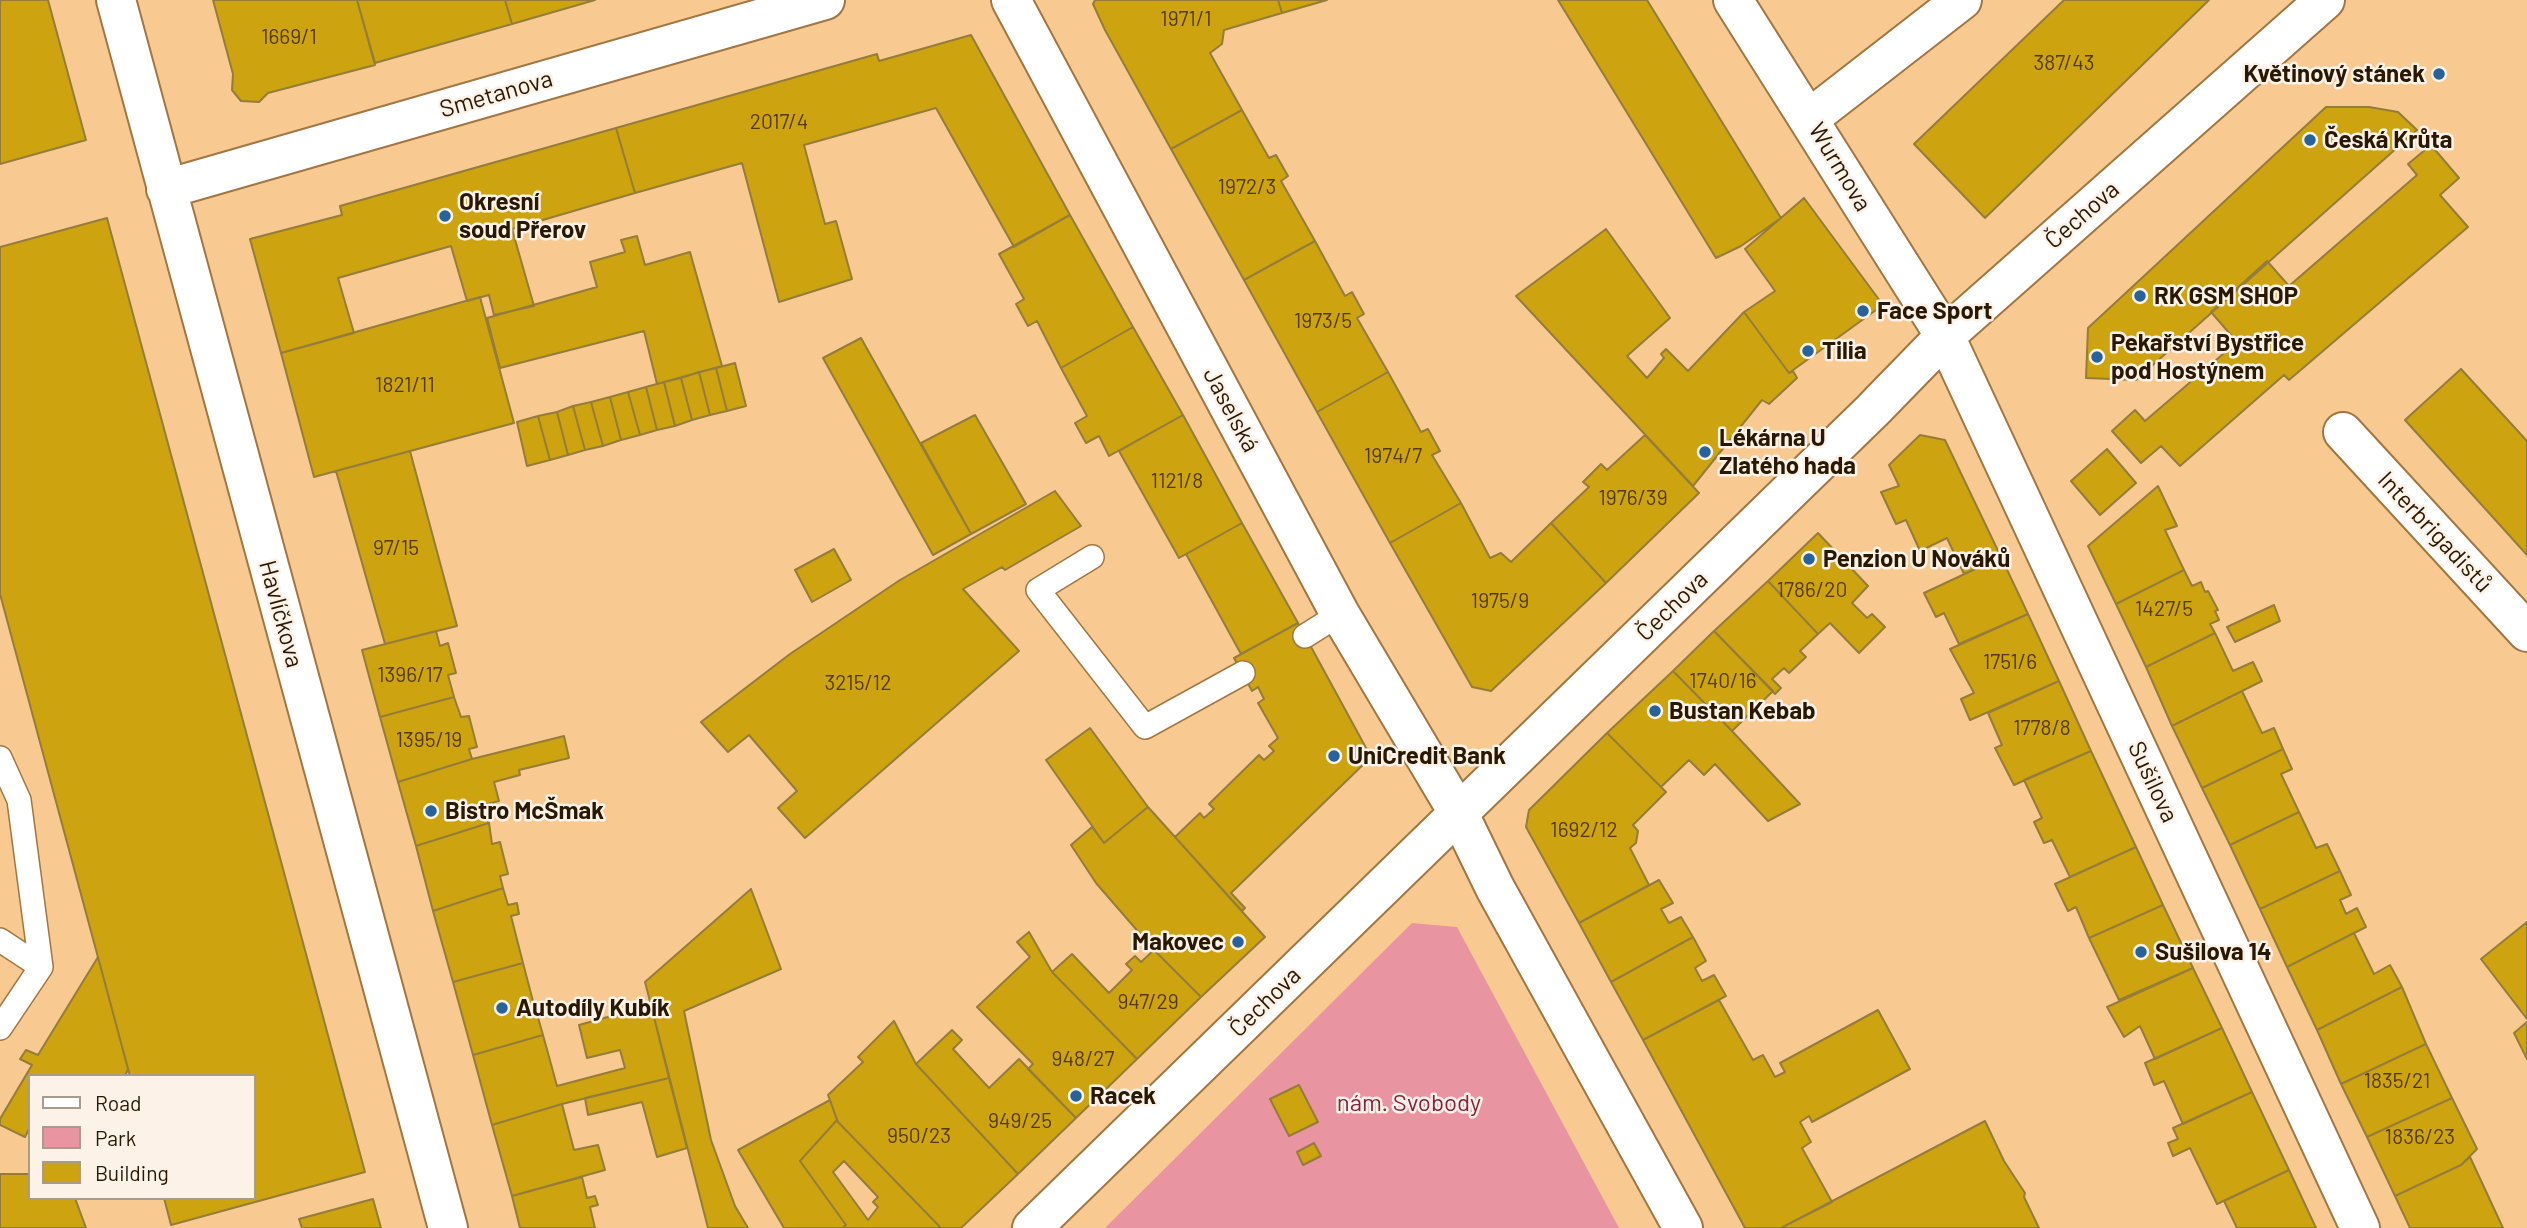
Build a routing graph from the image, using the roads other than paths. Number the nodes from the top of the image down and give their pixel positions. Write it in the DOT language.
graph roads {
  1 [pos="116,0"];
  2 [pos="825,0"];
  3 [pos="1011,0"];
  4 [pos="1733,0"];
  5 [pos="1962,0"];
  6 [pos="2305,7"];
  7 [pos="1810,118"];
  8 [pos="166,190"];
  9 [pos="1945,336"];
  10 [pos="2343,432"];
  11 [pos="1092,557"];
  12 [pos="1340,614"];
  13 [pos="2527,632"];
  14 [pos="1305,636"];
  15 [pos="1243,673"];
  16 [pos="0,758"];
  17 [pos="19,800"];
  18 [pos="0,813"];
  19 [pos="1459,814"];
  20 [pos="0,940"];
  21 [pos="41,967"];
  22 [pos="0,1028"];
  23 [pos="448,1228"];
  24 [pos="1032,1228"];
  25 [pos="1684,1228"];
  26 [pos="2360,1228"];
  1 -- 8 [label="street, Havlíčkova"];
  2 -- 8 [label="street, Smetanova"];
  3 -- 12 [label="street, Jaselská"];
  4 -- 7 [label="street, Wurmova"];
  5 -- 7 [label="street"];
  6 -- 9 [label="street, Čechova"];
  7 -- 9 [label="street, Wurmova"];
  8 -- 23 [label="street, Havlíčkova"];
  9 -- 19 [label="street, Čechova"];
  9 -- 26 [label="street, Sušilova"];
  10 -- 13 [label="street, Interbrigadistů"];
  11 -- 15 [label="lane"];
  12 -- 14 [label="lane"];
  12 -- 19 [label="street, Jaselská"];
  16 -- 17 [label="lane"];
  17 -- 18 [label="lane"];
  17 -- 21 [label="lane"];
  19 -- 24 [label="street, Čechova"];
  19 -- 25 [label="street"];
  20 -- 21 [label="lane"];
  21 -- 22 [label="lane"];
}
